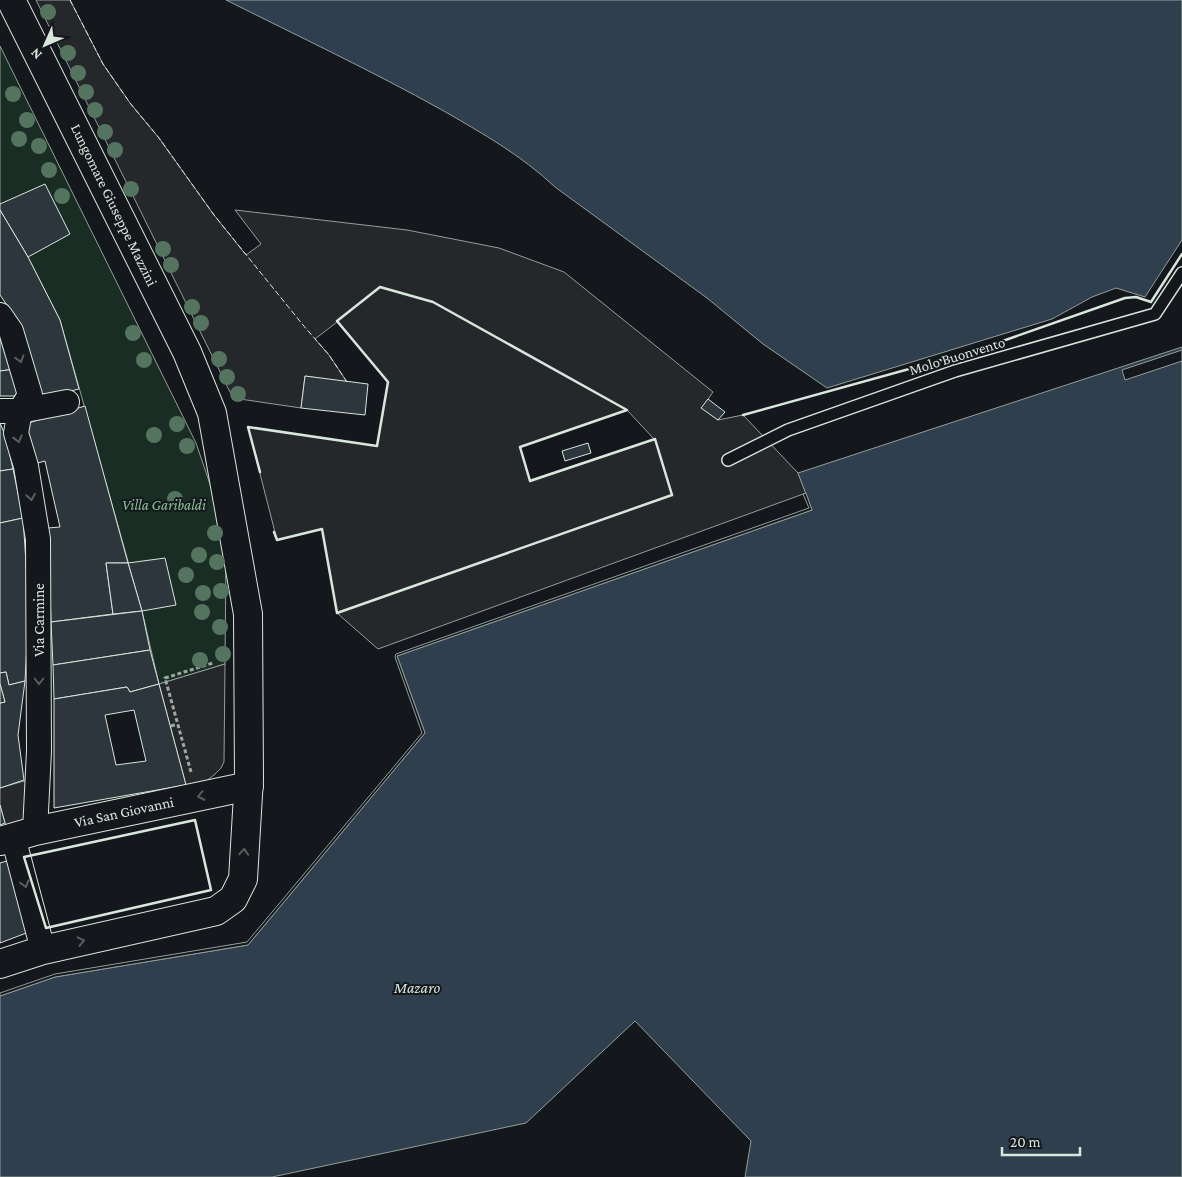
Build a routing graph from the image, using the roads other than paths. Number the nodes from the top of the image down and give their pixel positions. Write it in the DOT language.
graph roads {
  1 [pos="11,0"];
  2 [pos="1182,273"];
  3 [pos="0,315"];
  4 [pos="67,402"];
  5 [pos="10,411"];
  6 [pos="728,460"];
  7 [pos="249,786"];
  8 [pos="16,836"];
  9 [pos="42,950"];
  10 [pos="0,964"];
  1 -- 7 [label="main road, Lungomare Giuseppe Mazzini"];
  2 -- 6 [label="lane, Molo Buonvento"];
  3 -- 5 [label="street, Via Carmine, one-way"];
  4 -- 5 [label="street"];
  5 -- 8 [label="street, Via Carmine, one-way"];
  7 -- 8 [label="main road, Via San Giovanni, one-way"];
  9 -- 7 [label="main road, Lungomare Giuseppe Mazzini, one-way"];
  8 -- 9 [label="street, Via Carmine, one-way"];
  9 -- 10 [label="main road"];
}
